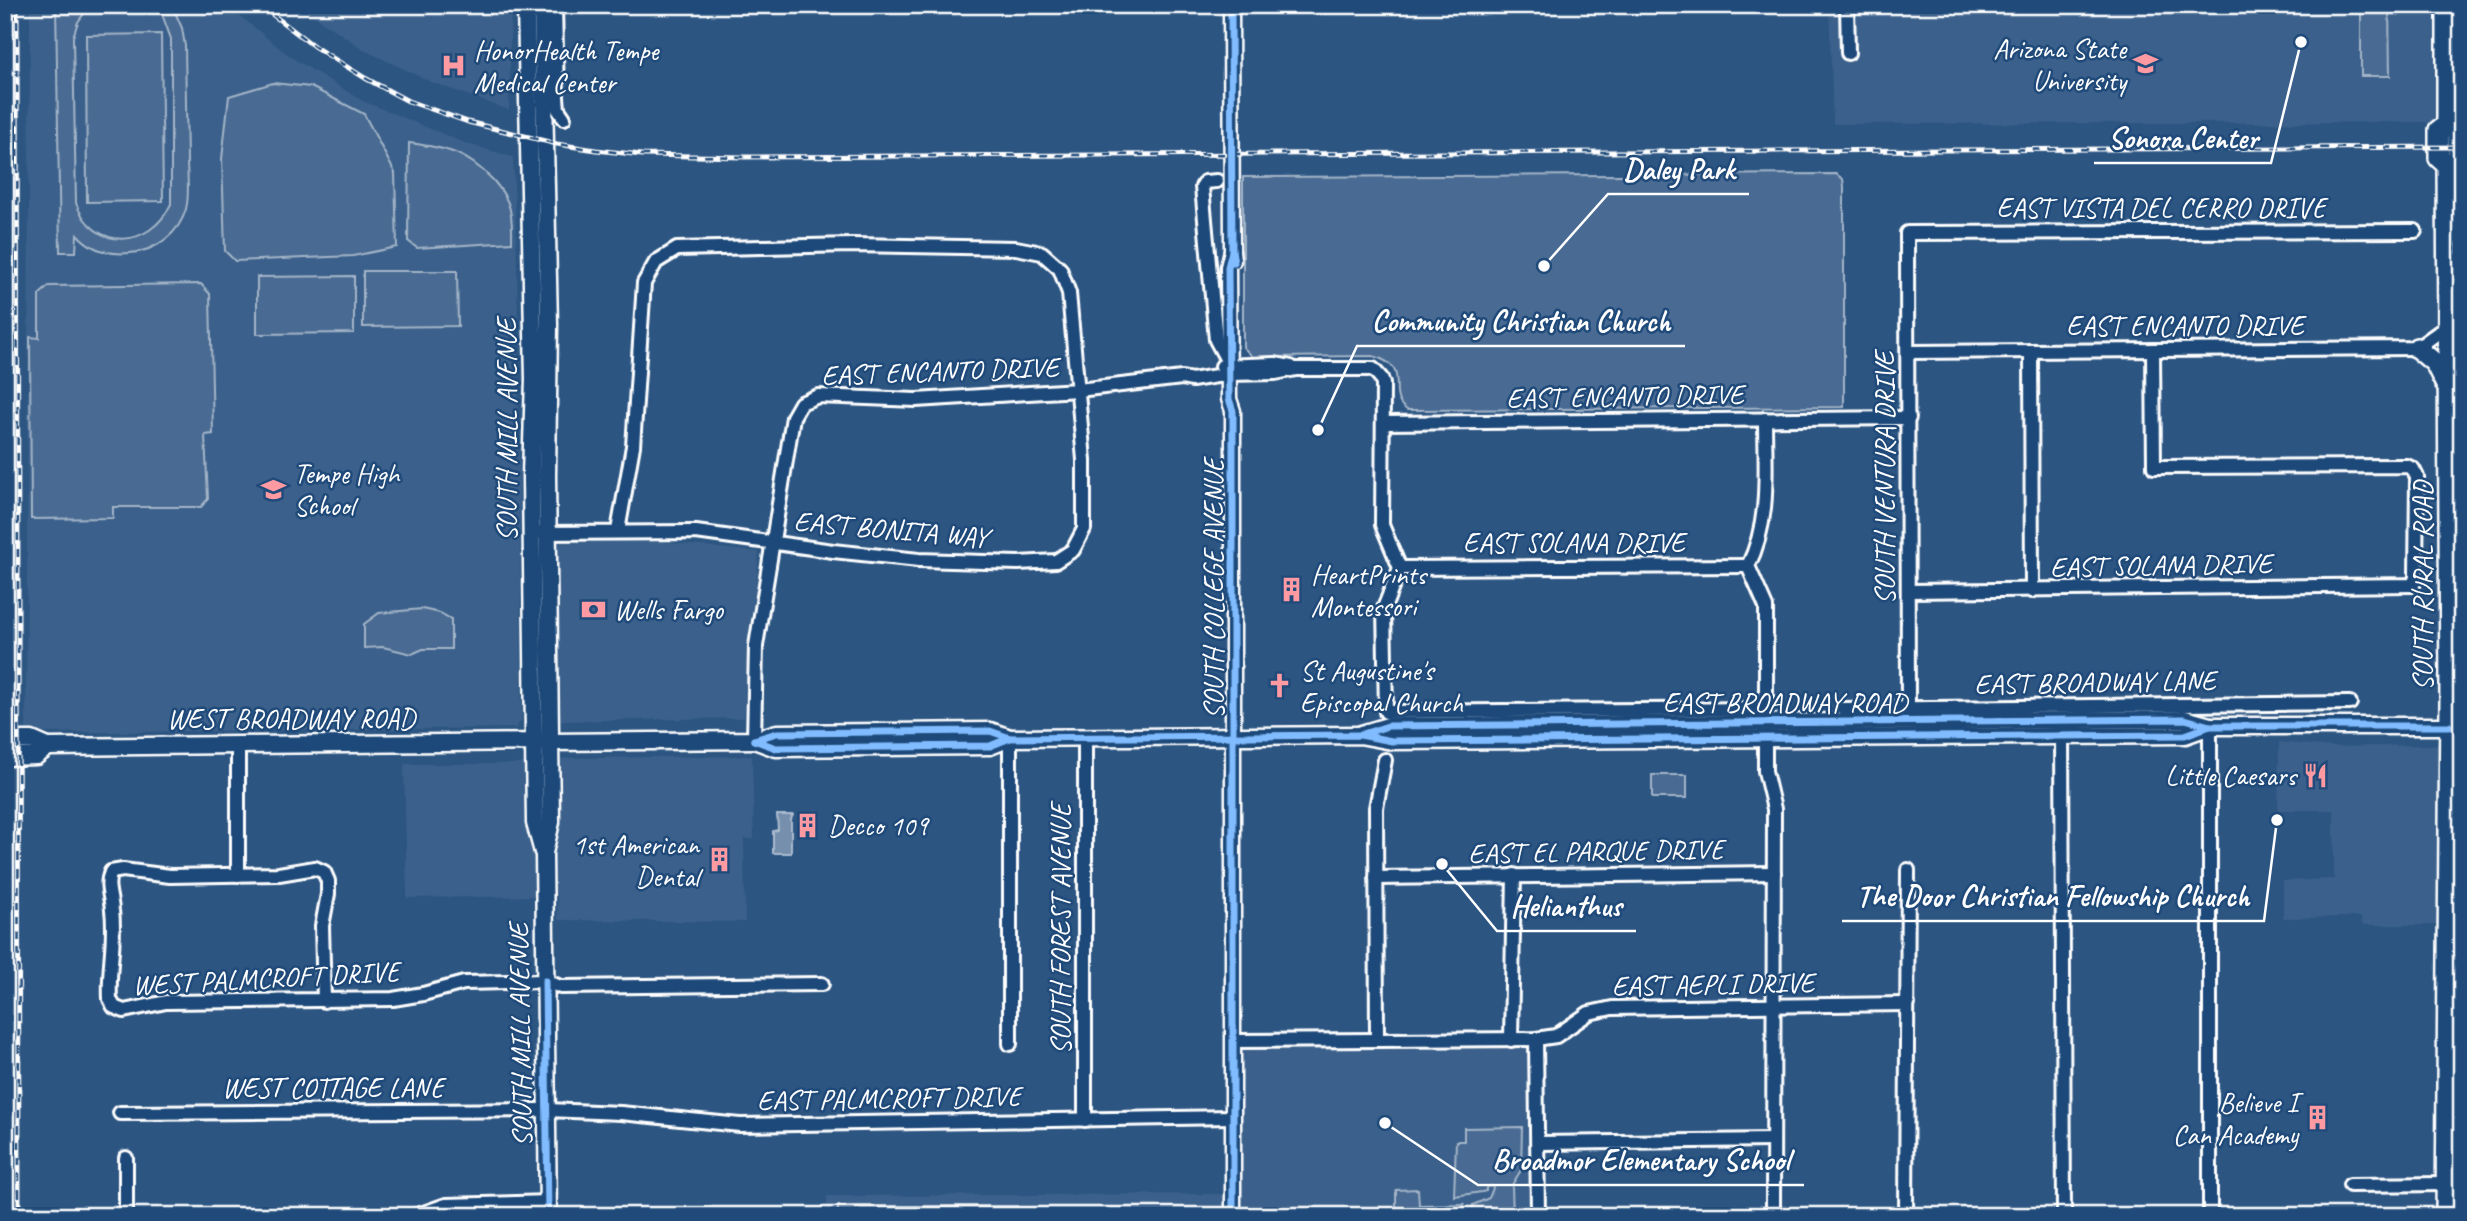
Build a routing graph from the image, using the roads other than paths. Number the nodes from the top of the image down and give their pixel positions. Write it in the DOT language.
graph roads {
  1 [pos="526,5"];
  2 [pos="542,5"];
  3 [pos="555,5"];
  4 [pos="1231,5"];
  5 [pos="1847,5"];
  6 [pos="2447,5"];
  7 [pos="1848,53"];
  8 [pos="564,118"];
  9 [pos="1217,181"];
  10 [pos="2415,231"];
  11 [pos="1907,233"];
  12 [pos="2455,286"];
  13 [pos="2449,319"];
  14 [pos="2417,348"];
  15 [pos="2152,350"];
  16 [pos="2031,351"];
  17 [pos="1908,352"];
  18 [pos="1232,369"];
  19 [pos="1078,390"];
  20 [pos="2449,393"];
  21 [pos="1909,418"];
  22 [pos="1765,419"];
  23 [pos="1384,423"];
  24 [pos="618,531"];
  25 [pos="543,533"];
  26 [pos="773,543"];
  27 [pos="1748,566"];
  28 [pos="1400,568"];
  29 [pos="1908,591"];
  30 [pos="2032,591"];
  31 [pos="2350,703"];
  32 [pos="1842,709"];
  33 [pos="1908,715"];
  34 [pos="1765,724"];
  35 [pos="2210,726"];
  36 [pos="2458,726"];
  37 [pos="2062,729"];
  38 [pos="1234,736"];
  39 [pos="1085,737"];
  40 [pos="1010,738"];
  41 [pos="5,740"];
  42 [pos="754,740"];
  43 [pos="542,743"];
  44 [pos="238,744"];
  45 [pos="48,747"];
  46 [pos="5,757"];
  47 [pos="1385,760"];
  48 [pos="1908,870"];
  49 [pos="1774,873"];
  50 [pos="238,875"];
  51 [pos="1514,875"];
  52 [pos="1376,878"];
  53 [pos="545,981"];
  54 [pos="822,984"];
  55 [pos="324,1001"];
  56 [pos="1908,1004"];
  57 [pos="1773,1007"];
  58 [pos="1536,1039"];
  59 [pos="1377,1040"];
  60 [pos="1511,1040"];
  61 [pos="1233,1041"];
  62 [pos="1010,1044"];
  63 [pos="547,1110"];
  64 [pos="120,1113"];
  65 [pos="1233,1117"];
  66 [pos="1085,1120"];
  67 [pos="1773,1140"];
  68 [pos="1538,1143"];
  69 [pos="127,1158"];
  70 [pos="2446,1184"];
  71 [pos="2350,1185"];
  72 [pos="548,1209"];
  73 [pos="127,1216"];
  74 [pos="415,1216"];
  75 [pos="1233,1216"];
  76 [pos="1538,1216"];
  77 [pos="1773,1216"];
  78 [pos="1906,1216"];
  79 [pos="2064,1216"];
  80 [pos="2210,1216"];
  81 [pos="2446,1216"];
  1 -- 43 [label="main road, SOUTH MILL AVENUE"];
  2 -- 25 [label="main road, SOUTH MILL AVENUE"];
  3 -- 8 [label="street"];
  4 -- 18 [label="street, SOUTH COLLEGE AVENUE"];
  5 -- 7 [label="street"];
  6 -- 12 [label="main road, SOUTH RURAL ROAD"];
  9 -- 18 [label="street"];
  10 -- 11 [label="street, EAST VISTA DEL CERRO DRIVE"];
  11 -- 17 [label="street, SOUTH VENTURA DRIVE"];
  12 -- 13 [label="main road, SOUTH RURAL ROAD"];
  13 -- 14 [label="street"];
  13 -- 20 [label="main road, SOUTH RURAL ROAD"];
  14 -- 15 [label="street, EAST ENCANTO DRIVE"];
  14 -- 20 [label="main road"];
  15 -- 16 [label="street, EAST ENCANTO DRIVE"];
  15 -- 30 [label="street, EAST SOLANA DRIVE"];
  16 -- 17 [label="street, EAST ENCANTO DRIVE"];
  16 -- 30 [label="street"];
  17 -- 21 [label="street, SOUTH VENTURA DRIVE"];
  18 -- 19 [label="street, EAST ENCANTO DRIVE"];
  18 -- 23 [label="street, EAST ENCANTO DRIVE"];
  18 -- 38 [label="street, SOUTH COLLEGE AVENUE"];
  19 -- 24 [label="street"];
  19 -- 26 [label="street, EAST ENCANTO DRIVE"];
  19 -- 26 [label="street, EAST BONITA WAY"];
  20 -- 36 [label="main road, SOUTH RURAL ROAD"];
  21 -- 22 [label="street, EAST ENCANTO DRIVE"];
  21 -- 29 [label="street, SOUTH VENTURA DRIVE"];
  22 -- 23 [label="street, EAST ENCANTO DRIVE"];
  22 -- 27 [label="street"];
  23 -- 28 [label="street"];
  24 -- 25 [label="street, EAST BONITA WAY"];
  24 -- 26 [label="street, EAST BONITA WAY"];
  25 -- 43 [label="main road, SOUTH MILL AVENUE"];
  26 -- 42 [label="street"];
  27 -- 28 [label="street, EAST SOLANA DRIVE"];
  27 -- 34 [label="street"];
  28 -- 34 [label="street"];
  29 -- 30 [label="street, EAST SOLANA DRIVE"];
  29 -- 33 [label="street, SOUTH VENTURA DRIVE"];
  31 -- 33 [label="street, EAST BROADWAY LANE"];
  32 -- 33 [label="street, EAST BROADWAY LANE"];
  33 -- 34 [label="main road, EAST BROADWAY ROAD"];
  33 -- 37 [label="main road, EAST BROADWAY ROAD"];
  34 -- 37 [label="main road, EAST BROADWAY ROAD"];
  34 -- 38 [label="main road, EAST BROADWAY ROAD"];
  34 -- 49 [label="street"];
  35 -- 36 [label="main road, EAST BROADWAY ROAD"];
  35 -- 37 [label="main road, EAST BROADWAY ROAD"];
  35 -- 80 [label="street"];
  36 -- 70 [label="main road, SOUTH RURAL ROAD"];
  37 -- 79 [label="street"];
  38 -- 39 [label="main road, EAST BROADWAY ROAD"];
  38 -- 61 [label="street, SOUTH COLLEGE AVENUE"];
  39 -- 40 [label="main road, EAST BROADWAY ROAD"];
  39 -- 66 [label="street, SOUTH FOREST AVENUE"];
  40 -- 42 [label="main road, EAST BROADWAY ROAD"];
  40 -- 62 [label="street"];
  41 -- 45 [label="main road, WEST BROADWAY ROAD"];
  42 -- 43 [label="main road, EAST BROADWAY ROAD"];
  43 -- 44 [label="main road, WEST BROADWAY ROAD"];
  43 -- 53 [label="main road, SOUTH MILL AVENUE"];
  44 -- 45 [label="main road, WEST BROADWAY ROAD"];
  44 -- 50 [label="street"];
  45 -- 46 [label="main road, WEST BROADWAY ROAD"];
  47 -- 52 [label="street"];
  48 -- 56 [label="street"];
  49 -- 51 [label="street, EAST EL PARQUE DRIVE"];
  49 -- 57 [label="street"];
  50 -- 55 [label="street"];
  50 -- 55 [label="street, WEST PALMCROFT DRIVE"];
  51 -- 52 [label="street, EAST EL PARQUE DRIVE"];
  51 -- 60 [label="street"];
  52 -- 59 [label="street"];
  53 -- 54 [label="street"];
  53 -- 55 [label="street, WEST PALMCROFT DRIVE"];
  53 -- 63 [label="main road, SOUTH MILL AVENUE"];
  56 -- 57 [label="street, EAST AEPLI DRIVE"];
  56 -- 78 [label="street"];
  57 -- 58 [label="street, EAST AEPLI DRIVE"];
  57 -- 67 [label="street"];
  58 -- 60 [label="street, EAST AEPLI DRIVE"];
  58 -- 68 [label="street"];
  59 -- 60 [label="street, EAST AEPLI DRIVE"];
  59 -- 61 [label="street, EAST AEPLI DRIVE"];
  61 -- 65 [label="street, SOUTH COLLEGE AVENUE"];
  63 -- 64 [label="street, WEST COTTAGE LANE"];
  63 -- 66 [label="street, EAST PALMCROFT DRIVE"];
  63 -- 72 [label="main road, SOUTH MILL AVENUE"];
  65 -- 66 [label="street, EAST PALMCROFT DRIVE"];
  65 -- 75 [label="street, SOUTH COLLEGE AVENUE"];
  67 -- 68 [label="street"];
  67 -- 77 [label="street"];
  68 -- 76 [label="street"];
  69 -- 73 [label="street"];
  70 -- 71 [label="street"];
  70 -- 81 [label="main road, SOUTH RURAL ROAD"];
  72 -- 74 [label="street"];
}
